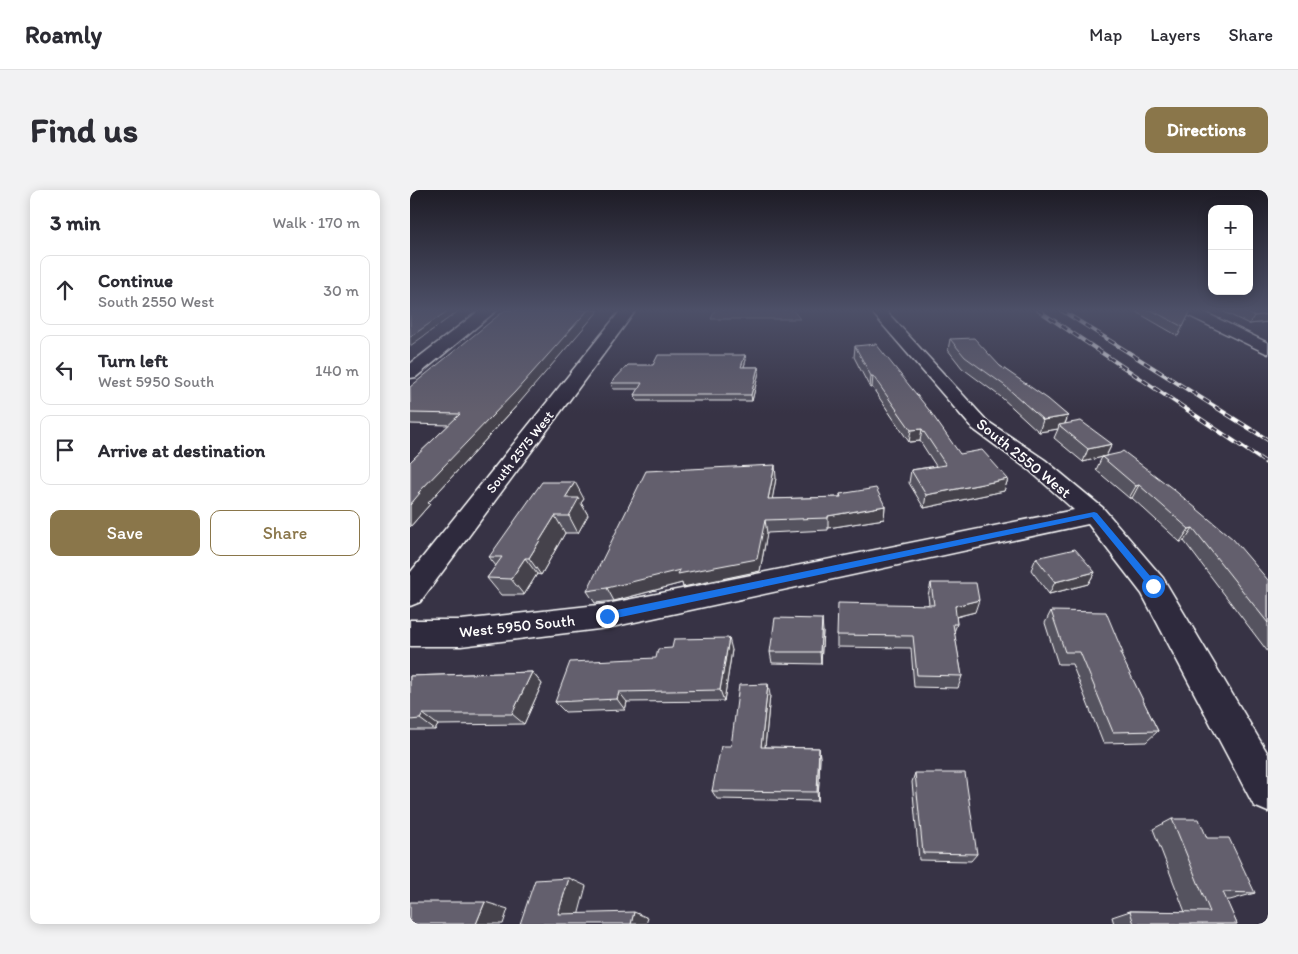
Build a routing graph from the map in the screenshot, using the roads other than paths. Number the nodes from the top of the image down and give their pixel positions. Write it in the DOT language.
graph roads {
  1 [pos="447,344"];
  2 [pos="603,344"];
  3 [pos="908,344"];
  4 [pos="410,373"];
  5 [pos="1094,514"];
  6 [pos="410,594"];
  7 [pos="410,633"];
  8 [pos="1268,792"];
  1 -- 4 [label="street"];
  2 -- 6 [label="street, South 2575 West"];
  3 -- 5 [label="street, South 2550 West"];
  5 -- 7 [label="street, West 5950 South"];
  5 -- 8 [label="street, South 2550 West"];
}
